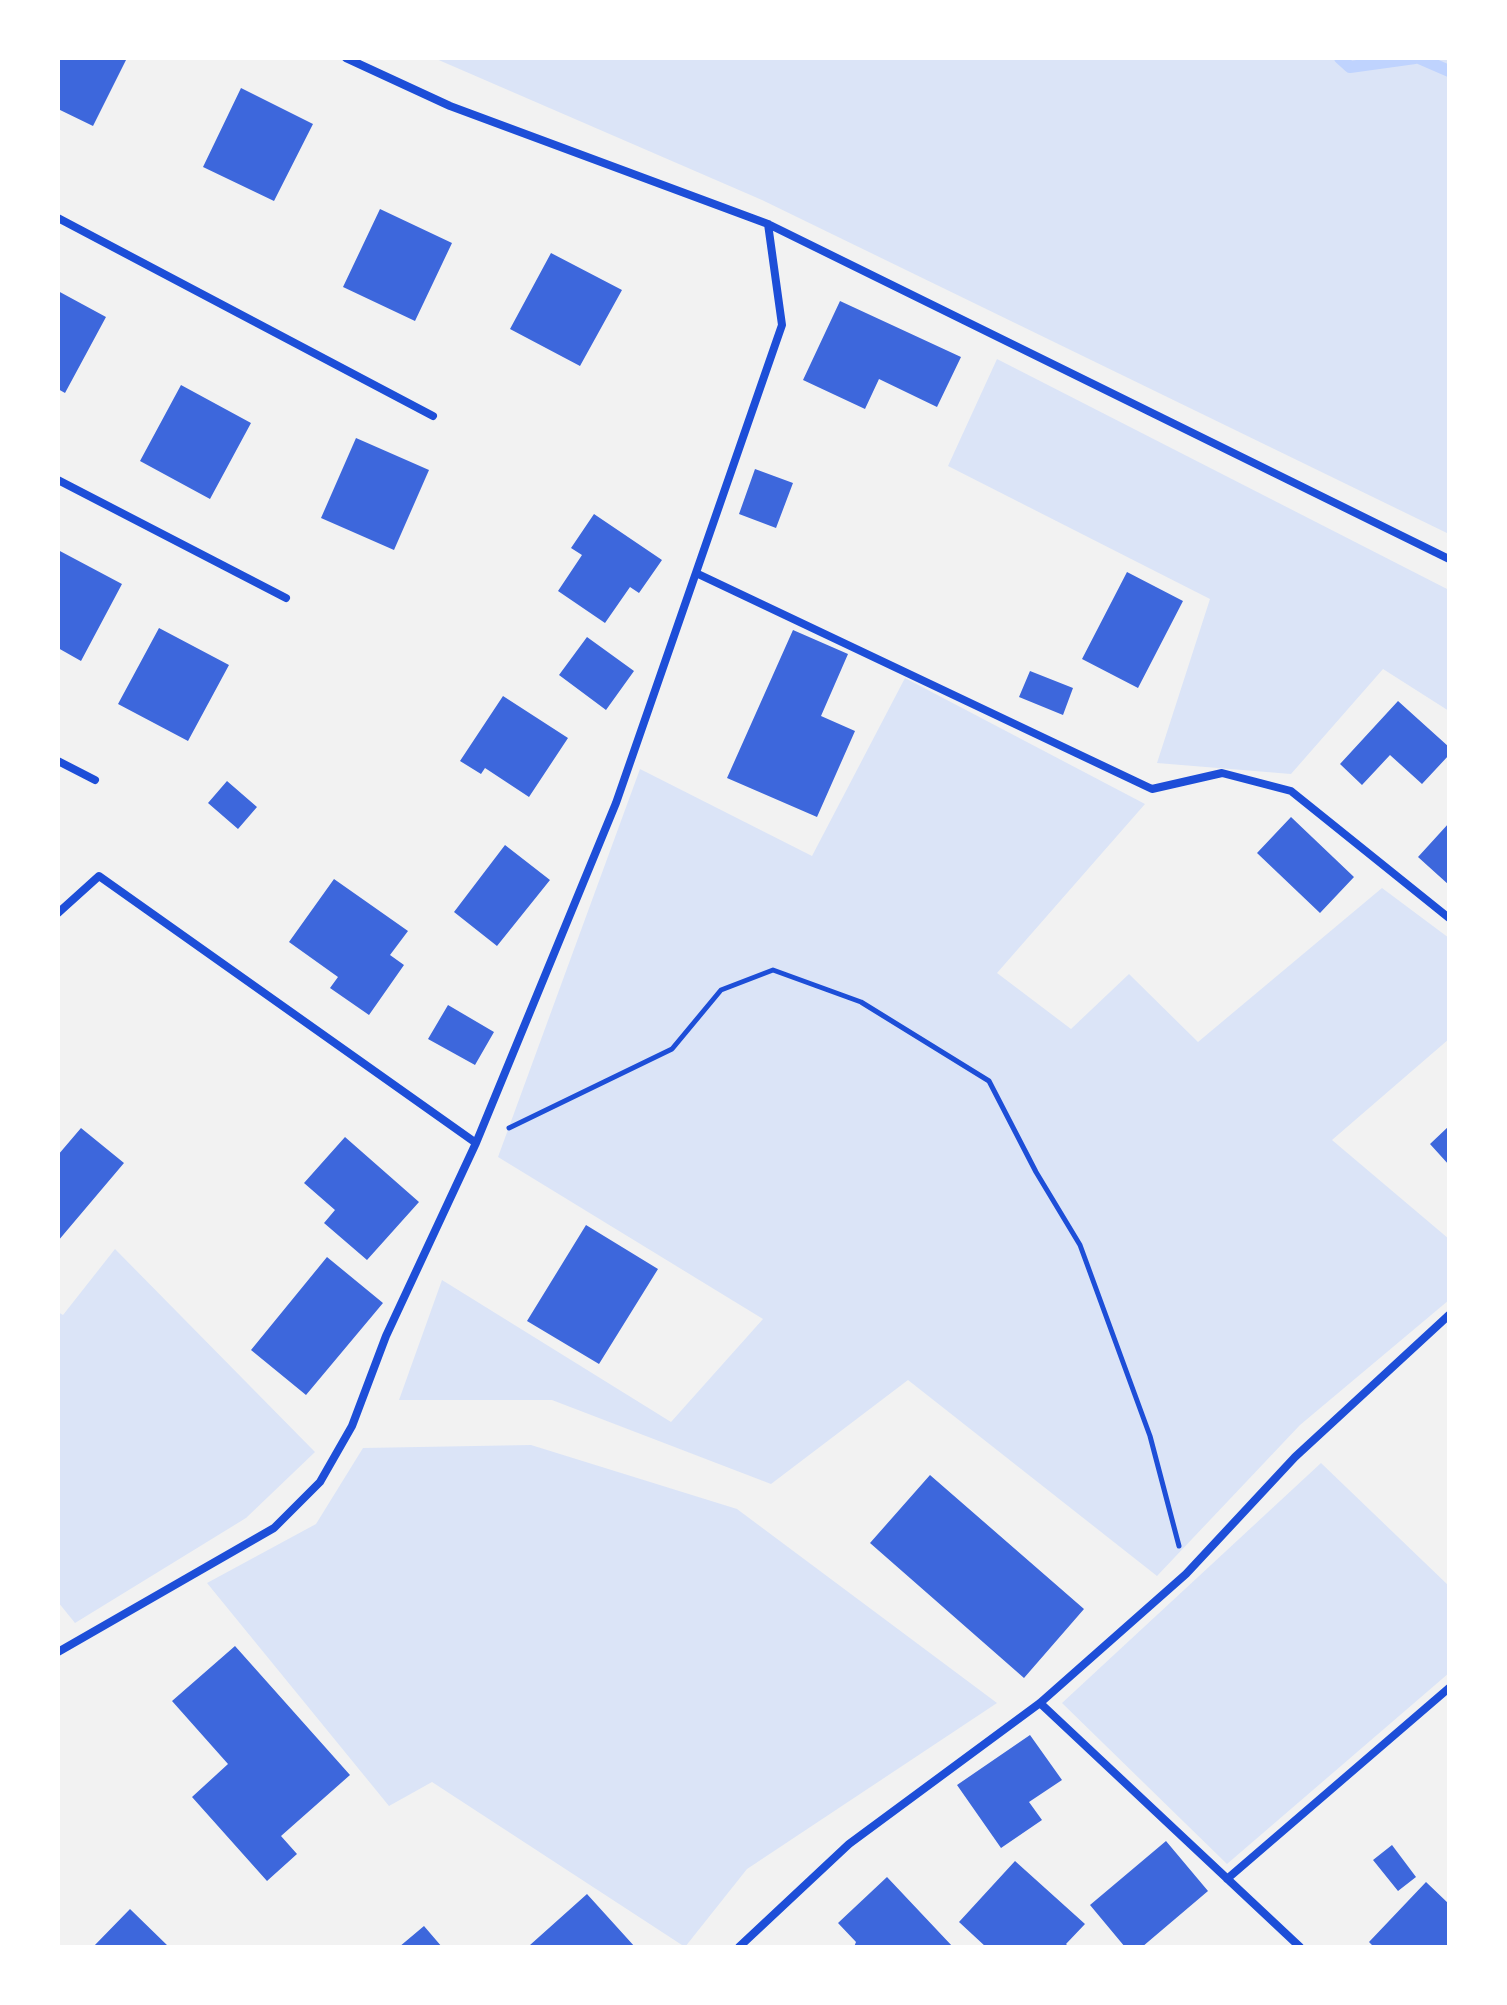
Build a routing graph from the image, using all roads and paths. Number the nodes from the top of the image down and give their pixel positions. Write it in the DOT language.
graph roads {
  1 [pos="346,58"];
  2 [pos="58,218"];
  3 [pos="768,224"];
  4 [pos="433,416"];
  5 [pos="58,480"];
  6 [pos="1449,559"];
  7 [pos="696,573"];
  8 [pos="286,598"];
  9 [pos="58,761"];
  10 [pos="95,780"];
  11 [pos="58,913"];
  12 [pos="1449,918"];
  13 [pos="476,1143"];
  14 [pos="1449,1315"];
  15 [pos="1186,1574"];
  16 [pos="58,1652"];
  17 [pos="1449,1688"];
  18 [pos="1040,1703"];
  19 [pos="1227,1879"];
  20 [pos="739,1947"];
  21 [pos="1300,1947"];
  1 -- 3 [label="street"];
  2 -- 4 [label="street"];
  3 -- 6 [label="street"];
  3 -- 7 [label="street"];
  5 -- 8 [label="street"];
  7 -- 12 [label="street"];
  7 -- 13 [label="street"];
  9 -- 10 [label="street"];
  11 -- 13 [label="street"];
  13 -- 15 [label="path"];
  13 -- 16 [label="street"];
  14 -- 15 [label="street"];
  15 -- 18 [label="street"];
  17 -- 19 [label="street"];
  18 -- 19 [label="street"];
  18 -- 20 [label="street"];
  19 -- 21 [label="street"];
}
